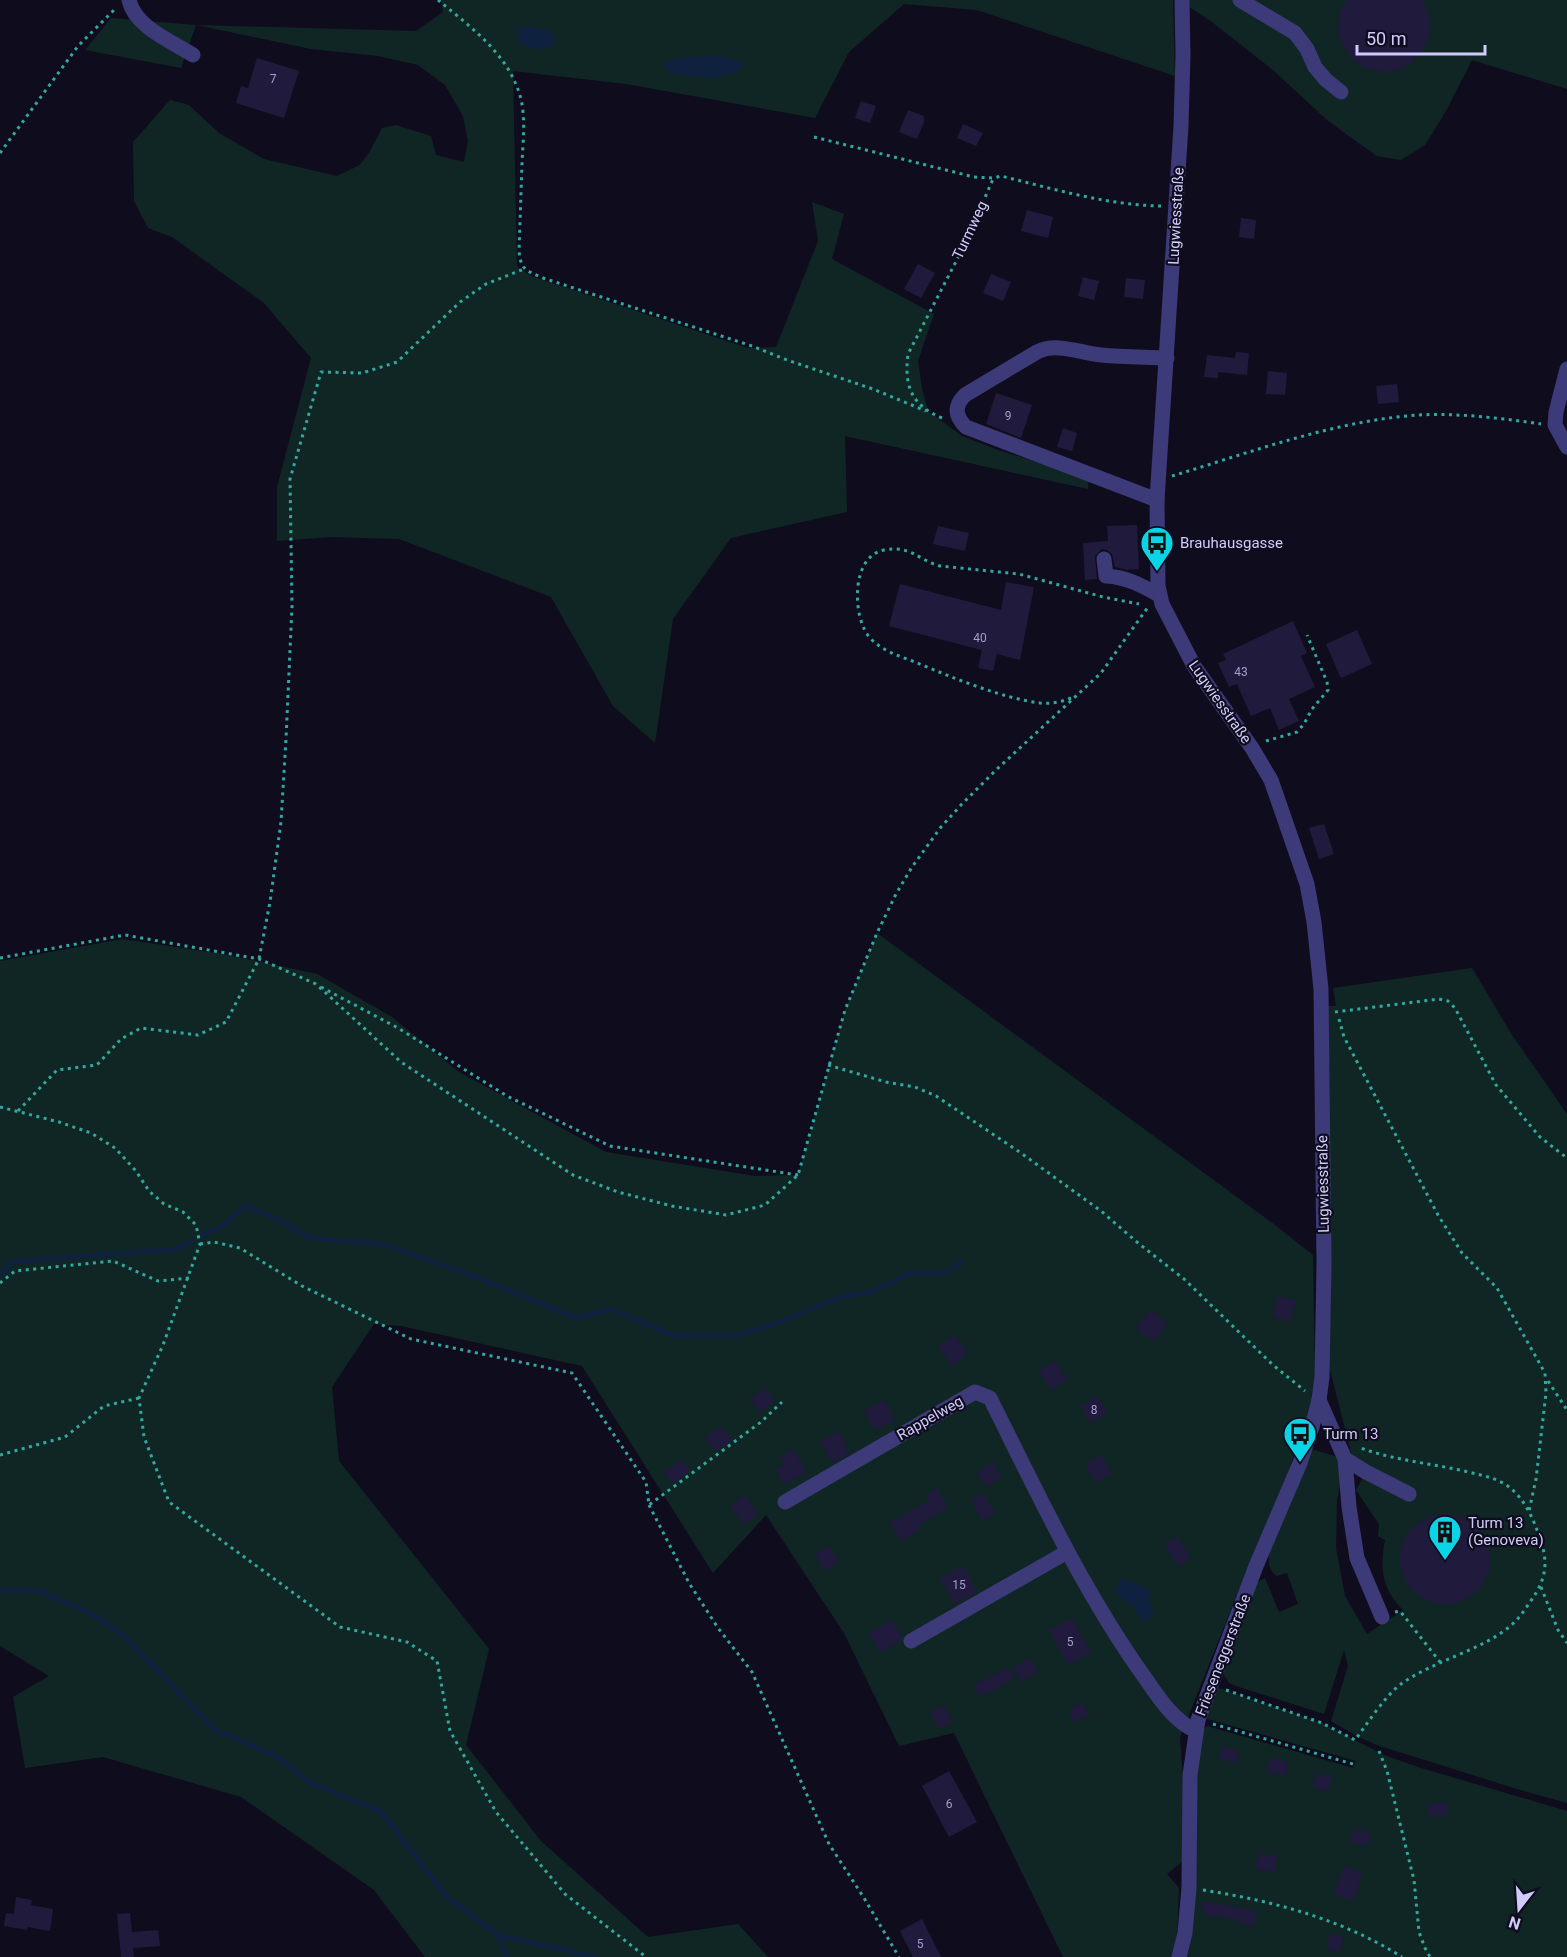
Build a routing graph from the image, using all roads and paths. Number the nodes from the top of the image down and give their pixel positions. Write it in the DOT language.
graph roads {
  1 [pos="438,0"];
  2 [pos="1182,0"];
  3 [pos="1240,0"];
  4 [pos="124,2"];
  5 [pos="193,56"];
  6 [pos="1341,92"];
  7 [pos="814,137"];
  8 [pos="0,153"];
  9 [pos="993,178"];
  10 [pos="1177,207"];
  11 [pos="524,269"];
  12 [pos="1167,358"];
  13 [pos="1567,369"];
  14 [pos="926,411"];
  15 [pos="1555,425"];
  16 [pos="966,427"];
  17 [pos="1567,447"];
  18 [pos="1158,480"];
  19 [pos="1157,500"];
  20 [pos="1104,559"];
  21 [pos="1159,595"];
  22 [pos="1307,635"];
  23 [pos="1076,696"];
  24 [pos="1251,748"];
  25 [pos="0,958"];
  26 [pos="258,959"];
  27 [pos="316,984"];
  28 [pos="828,1065"];
  29 [pos="0,1107"];
  30 [pos="18,1111"];
  31 [pos="1567,1158"];
  32 [pos="798,1175"];
  33 [pos="200,1244"];
  34 [pos="189,1278"];
  35 [pos="0,1283"];
  36 [pos="1547,1379"];
  37 [pos="139,1398"];
  38 [pos="1319,1400"];
  39 [pos="782,1402"];
  40 [pos="1567,1410"];
  41 [pos="1337,1440"];
  42 [pos="0,1455"];
  43 [pos="1345,1459"];
  44 [pos="1408,1494"];
  45 [pos="785,1502"];
  46 [pos="649,1505"];
  47 [pos="1529,1511"];
  48 [pos="1067,1552"];
  49 [pos="1541,1587"];
  50 [pos="1382,1617"];
  51 [pos="911,1641"];
  52 [pos="1567,1643"];
  53 [pos="1440,1662"];
  54 [pos="1210,1685"];
  55 [pos="1197,1725"];
  56 [pos="1379,1751"];
  57 [pos="1353,1764"];
  58 [pos="1189,1888"];
  59 [pos="646,1957"];
  60 [pos="899,1957"];
  61 [pos="1179,1957"];
  62 [pos="1402,1957"];
  63 [pos="1430,1957"];
  1 -- 11 [label="path"];
  2 -- 10 [label="street, Lugwiesstraße"];
  3 -- 6 [label="street"];
  4 -- 5 [label="street"];
  4 -- 8 [label="path"];
  7 -- 9 [label="path"];
  9 -- 10 [label="path"];
  9 -- 14 [label="path, Turmweg"];
  10 -- 12 [label="street, Lugwiesstraße"];
  11 -- 14 [label="path"];
  11 -- 26 [label="path"];
  12 -- 16 [label="street"];
  12 -- 18 [label="street, Lugwiesstraße"];
  13 -- 15 [label="street"];
  14 -- 16 [label="path"];
  15 -- 17 [label="street"];
  15 -- 18 [label="path"];
  16 -- 19 [label="street"];
  18 -- 19 [label="street, Lugwiesstraße"];
  19 -- 21 [label="street, Lugwiesstraße"];
  20 -- 21 [label="street"];
  21 -- 24 [label="street, Lugwiesstraße"];
  22 -- 24 [label="path"];
  23 -- 23 [label="path"];
  23 -- 28 [label="path"];
  24 -- 38 [label="street, Lugwiesstraße"];
  25 -- 26 [label="path"];
  26 -- 27 [label="path"];
  26 -- 30 [label="path"];
  27 -- 32 [label="path"];
  27 -- 32 [label="path"];
  28 -- 32 [label="path"];
  28 -- 38 [label="path"];
  29 -- 30 [label="path"];
  30 -- 33 [label="path"];
  31 -- 36 [label="path"];
  33 -- 34 [label="path"];
  33 -- 46 [label="path"];
  34 -- 35 [label="path"];
  34 -- 37 [label="path"];
  36 -- 40 [label="path"];
  36 -- 47 [label="path"];
  37 -- 42 [label="path"];
  37 -- 59 [label="path"];
  38 -- 41 [label="street"];
  38 -- 54 [label="street, Frieseneggerstraße"];
  39 -- 46 [label="path"];
  41 -- 43 [label="street"];
  41 -- 47 [label="path"];
  43 -- 44 [label="street"];
  43 -- 50 [label="street"];
  45 -- 48 [label="street, Rappelweg"];
  46 -- 60 [label="path"];
  47 -- 49 [label="path"];
  48 -- 51 [label="street"];
  48 -- 55 [label="street, Rappelweg"];
  49 -- 52 [label="path"];
  49 -- 53 [label="path"];
  50 -- 53 [label="path"];
  53 -- 54 [label="path"];
  54 -- 55 [label="street, Frieseneggerstraße"];
  55 -- 57 [label="path"];
  55 -- 58 [label="street, Frieseneggerstraße"];
  56 -- 63 [label="path"];
  58 -- 61 [label="street, Frieseneggerstraße"];
  58 -- 62 [label="path"];
}
